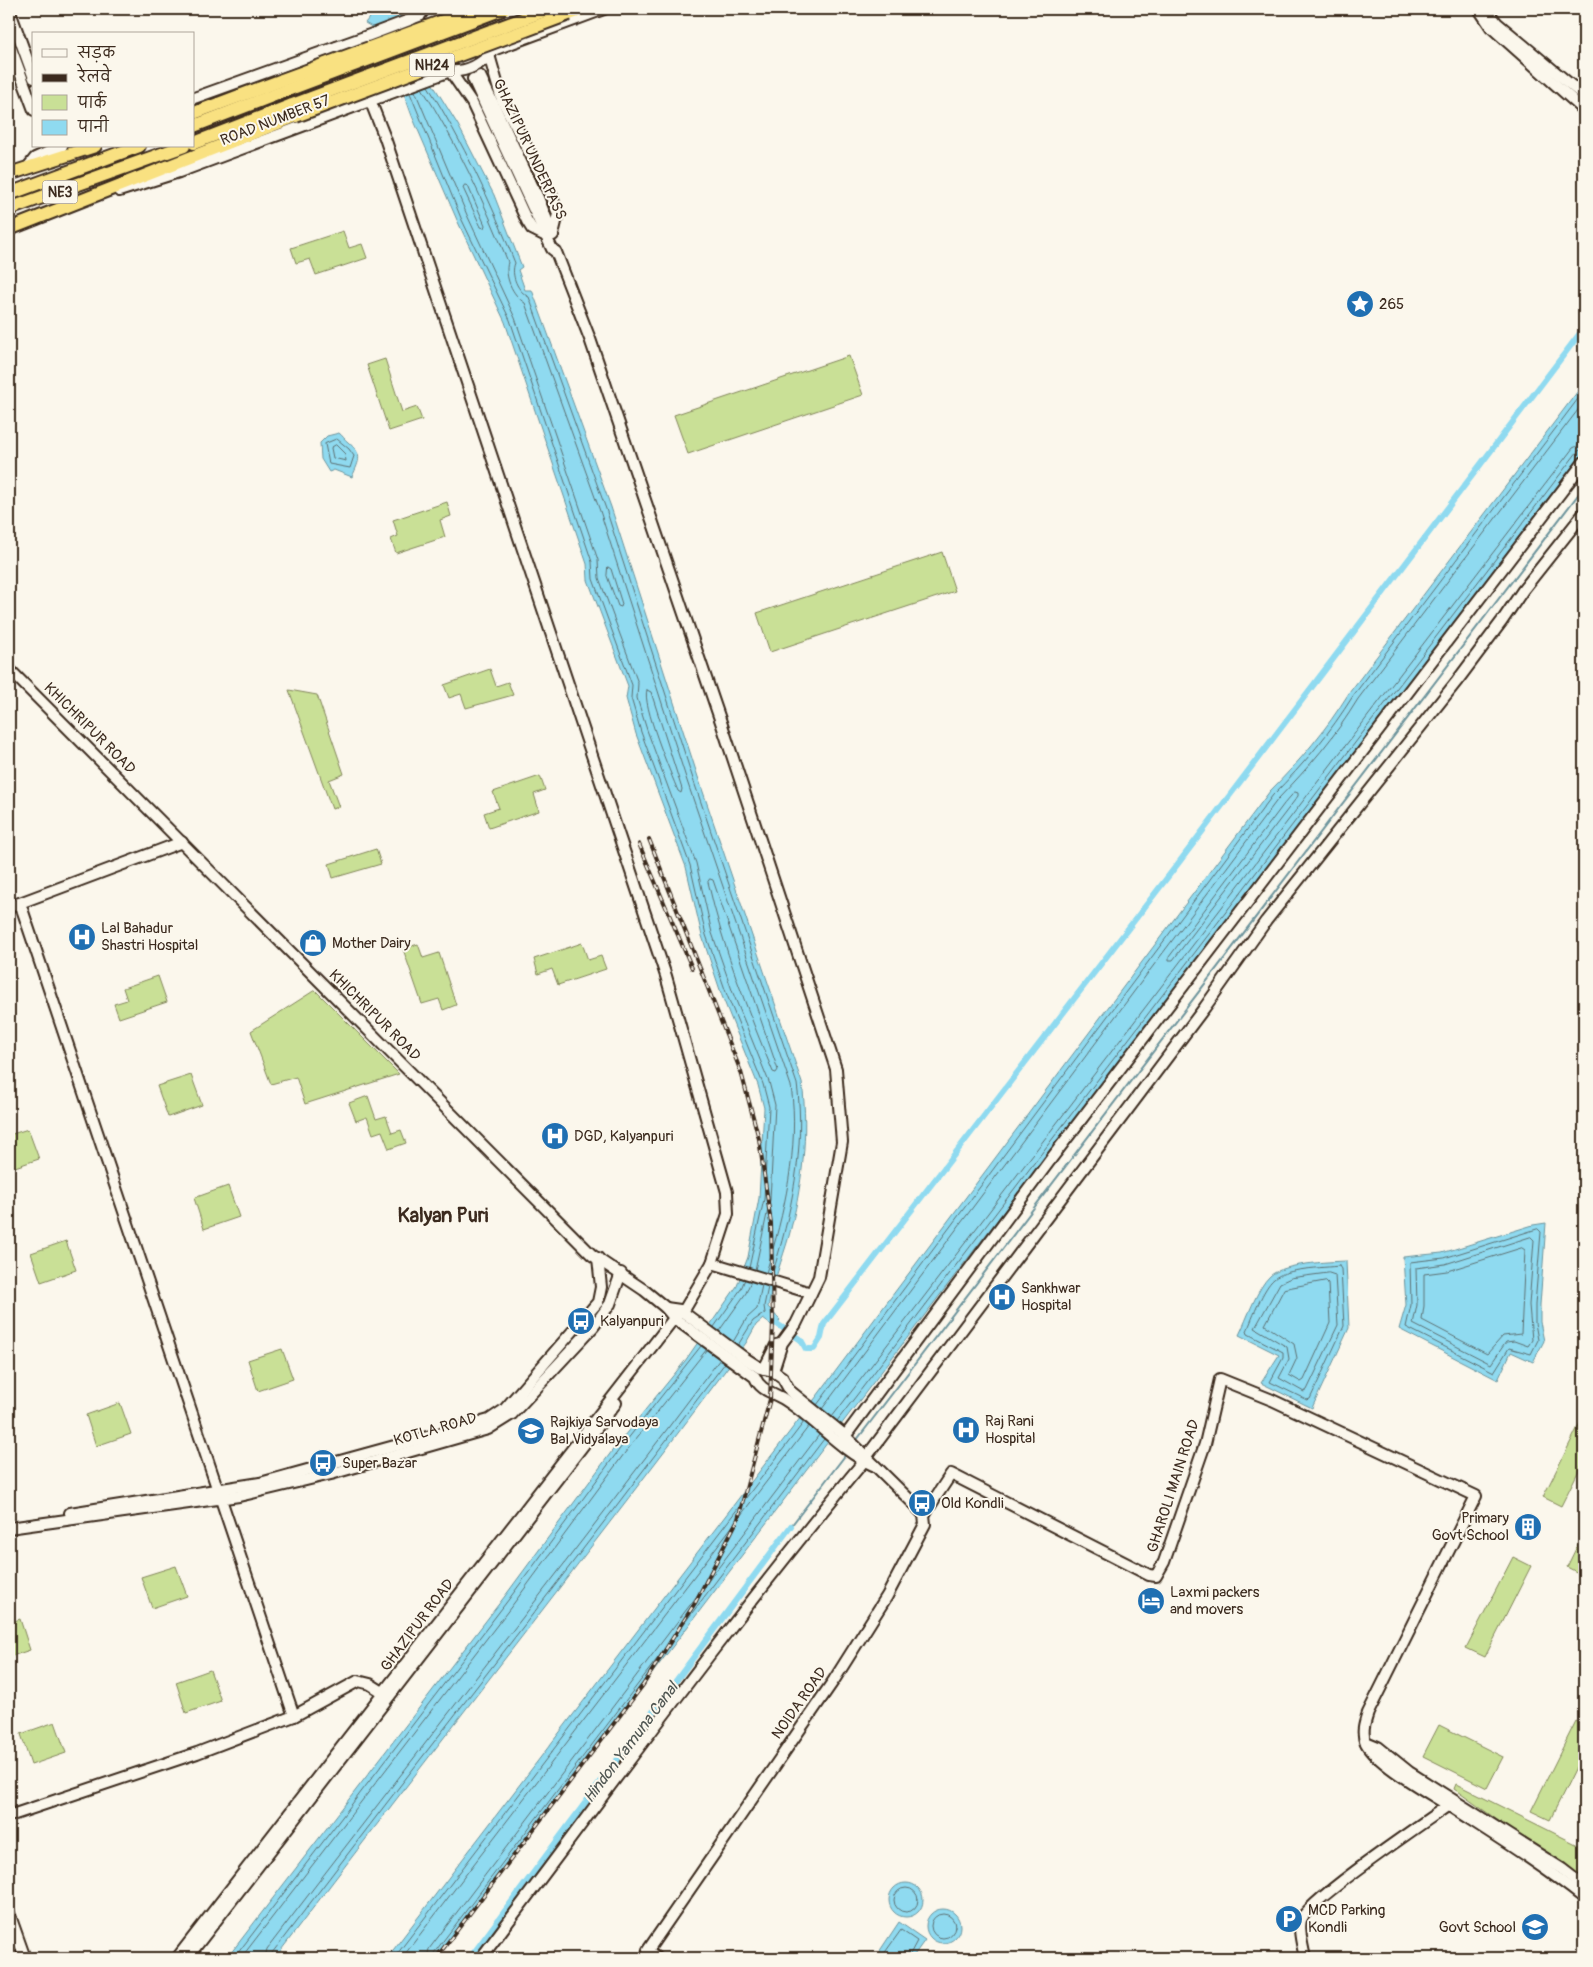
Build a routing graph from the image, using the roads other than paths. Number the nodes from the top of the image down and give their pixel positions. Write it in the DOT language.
graph roads {
  1 [pos="9,9"];
  2 [pos="476,9"];
  3 [pos="492,9"];
  4 [pos="503,9"];
  5 [pos="549,9"];
  6 [pos="583,9"];
  7 [pos="604,9"];
  8 [pos="1479,9"];
  9 [pos="1486,9"];
  10 [pos="420,13"];
  11 [pos="9,43"];
  12 [pos="337,47"];
  13 [pos="491,53"];
  14 [pos="450,71"];
  15 [pos="32,72"];
  16 [pos="476,77"];
  17 [pos="284,86"];
  18 [pos="1584,96"];
  19 [pos="195,98"];
  20 [pos="370,100"];
  21 [pos="32,105"];
  22 [pos="1584,110"];
  23 [pos="294,111"];
  24 [pos="195,113"];
  25 [pos="195,126"];
  26 [pos="195,143"];
  27 [pos="89,148"];
  28 [pos="134,148"];
  29 [pos="178,148"];
  30 [pos="48,149"];
  31 [pos="28,167"];
  32 [pos="9,174"];
  33 [pos="9,194"];
  34 [pos="82,200"];
  35 [pos="9,209"];
  36 [pos="9,229"];
  37 [pos="550,235"];
  38 [pos="1584,462"];
  39 [pos="1584,512"];
  40 [pos="9,669"];
  41 [pos="182,842"];
  42 [pos="20,903"];
  43 [pos="9,907"];
  44 [pos="598,1258"];
  45 [pos="712,1262"];
  46 [pos="621,1273"];
  47 [pos="811,1293"];
  48 [pos="600,1298"];
  49 [pos="610,1304"];
  50 [pos="683,1317"];
  51 [pos="763,1371"];
  52 [pos="786,1385"];
  53 [pos="774,1394"];
  54 [pos="803,1408"];
  55 [pos="478,1428"];
  56 [pos="844,1440"];
  57 [pos="865,1458"];
  58 [pos="219,1495"];
  59 [pos="924,1516"];
  60 [pos="9,1522"];
  61 [pos="9,1528"];
  62 [pos="387,1695"];
  63 [pos="294,1716"];
  64 [pos="1452,1803"];
  65 [pos="9,1816"];
  66 [pos="1584,1886"];
  67 [pos="1584,1898"];
  68 [pos="9,1913"];
  69 [pos="25,1958"];
  70 [pos="177,1958"];
  71 [pos="187,1958"];
  72 [pos="481,1958"];
  73 [pos="656,1958"];
  74 [pos="1305,1958"];
  1 -- 15 [label="street"];
  2 -- 17 [label="highway, NH24, bridge"];
  3 -- 13 [label="street"];
  4 -- 17 [label="highway, bridge"];
  5 -- 23 [label="highway, bridge"];
  6 -- 23 [label="highway, NH24, bridge"];
  7 -- 13 [label="street, ROAD NUMBER 57"];
  8 -- 22 [label="street"];
  9 -- 18 [label="street"];
  10 -- 12 [label="street, bridge"];
  10 -- 14 [label="street"];
  11 -- 21 [label="street"];
  12 -- 19 [label="street"];
  12 -- 20 [label="street, GHAZIPUR ROAD"];
  13 -- 14 [label="street, ROAD NUMBER 57"];
  13 -- 37 [label="street"];
  14 -- 20 [label="street, ROAD NUMBER 57"];
  14 -- 37 [label="street"];
  16 -- 37 [label="street, GHAZIPUR UNDERPASS"];
  17 -- 24 [label="highway, NH24"];
  17 -- 25 [label="highway"];
  20 -- 34 [label="street, ROAD NUMBER 57"];
  20 -- 45 [label="street, GHAZIPUR ROAD"];
  23 -- 26 [label="highway"];
  23 -- 34 [label="highway"];
  27 -- 31 [label="highway"];
  28 -- 33 [label="highway, NE3"];
  29 -- 35 [label="highway, NE3"];
  30 -- 31 [label="street"];
  31 -- 32 [label="highway"];
  34 -- 36 [label="highway"];
  37 -- 47 [label="street"];
  38 -- 56 [label="street"];
  39 -- 57 [label="street"];
  40 -- 41 [label="street, KHICHRIPUR ROAD"];
  41 -- 42 [label="street"];
  41 -- 44 [label="street, KHICHRIPUR ROAD"];
  42 -- 43 [label="street"];
  42 -- 58 [label="street"];
  44 -- 46 [label="street, KHICHRIPUR ROAD"];
  44 -- 48 [label="street, KOTLA ROAD"];
  45 -- 47 [label="street"];
  45 -- 50 [label="street, GHAZIPUR ROAD"];
  46 -- 49 [label="street, KOTLA ROAD"];
  46 -- 50 [label="street, KHICHRIPUR ROAD"];
  47 -- 51 [label="street"];
  48 -- 49 [label="street"];
  48 -- 55 [label="street, KOTLA ROAD"];
  49 -- 55 [label="street, KOTLA ROAD"];
  50 -- 51 [label="street, KHICHRIPUR ROAD"];
  50 -- 62 [label="street, GHAZIPUR ROAD"];
  51 -- 52 [label="street"];
  51 -- 53 [label="street"];
  52 -- 53 [label="street"];
  52 -- 54 [label="street"];
  53 -- 54 [label="street"];
  54 -- 56 [label="street"];
  55 -- 58 [label="street, KOTLA ROAD"];
  56 -- 57 [label="street"];
  57 -- 59 [label="street"];
  57 -- 72 [label="street"];
  58 -- 60 [label="street, KOTLA ROAD"];
  58 -- 61 [label="street, KOTLA ROAD"];
  58 -- 63 [label="street"];
  59 -- 64 [label="street, GHAROLI MAIN ROAD"];
  59 -- 73 [label="street, NOIDA ROAD"];
  62 -- 63 [label="street"];
  62 -- 70 [label="street, GHAZIPUR ROAD"];
  62 -- 71 [label="street, GHAZIPUR ROAD"];
  63 -- 65 [label="street"];
  64 -- 66 [label="street"];
  64 -- 67 [label="street"];
  64 -- 74 [label="street"];
  68 -- 69 [label="street"];
}
